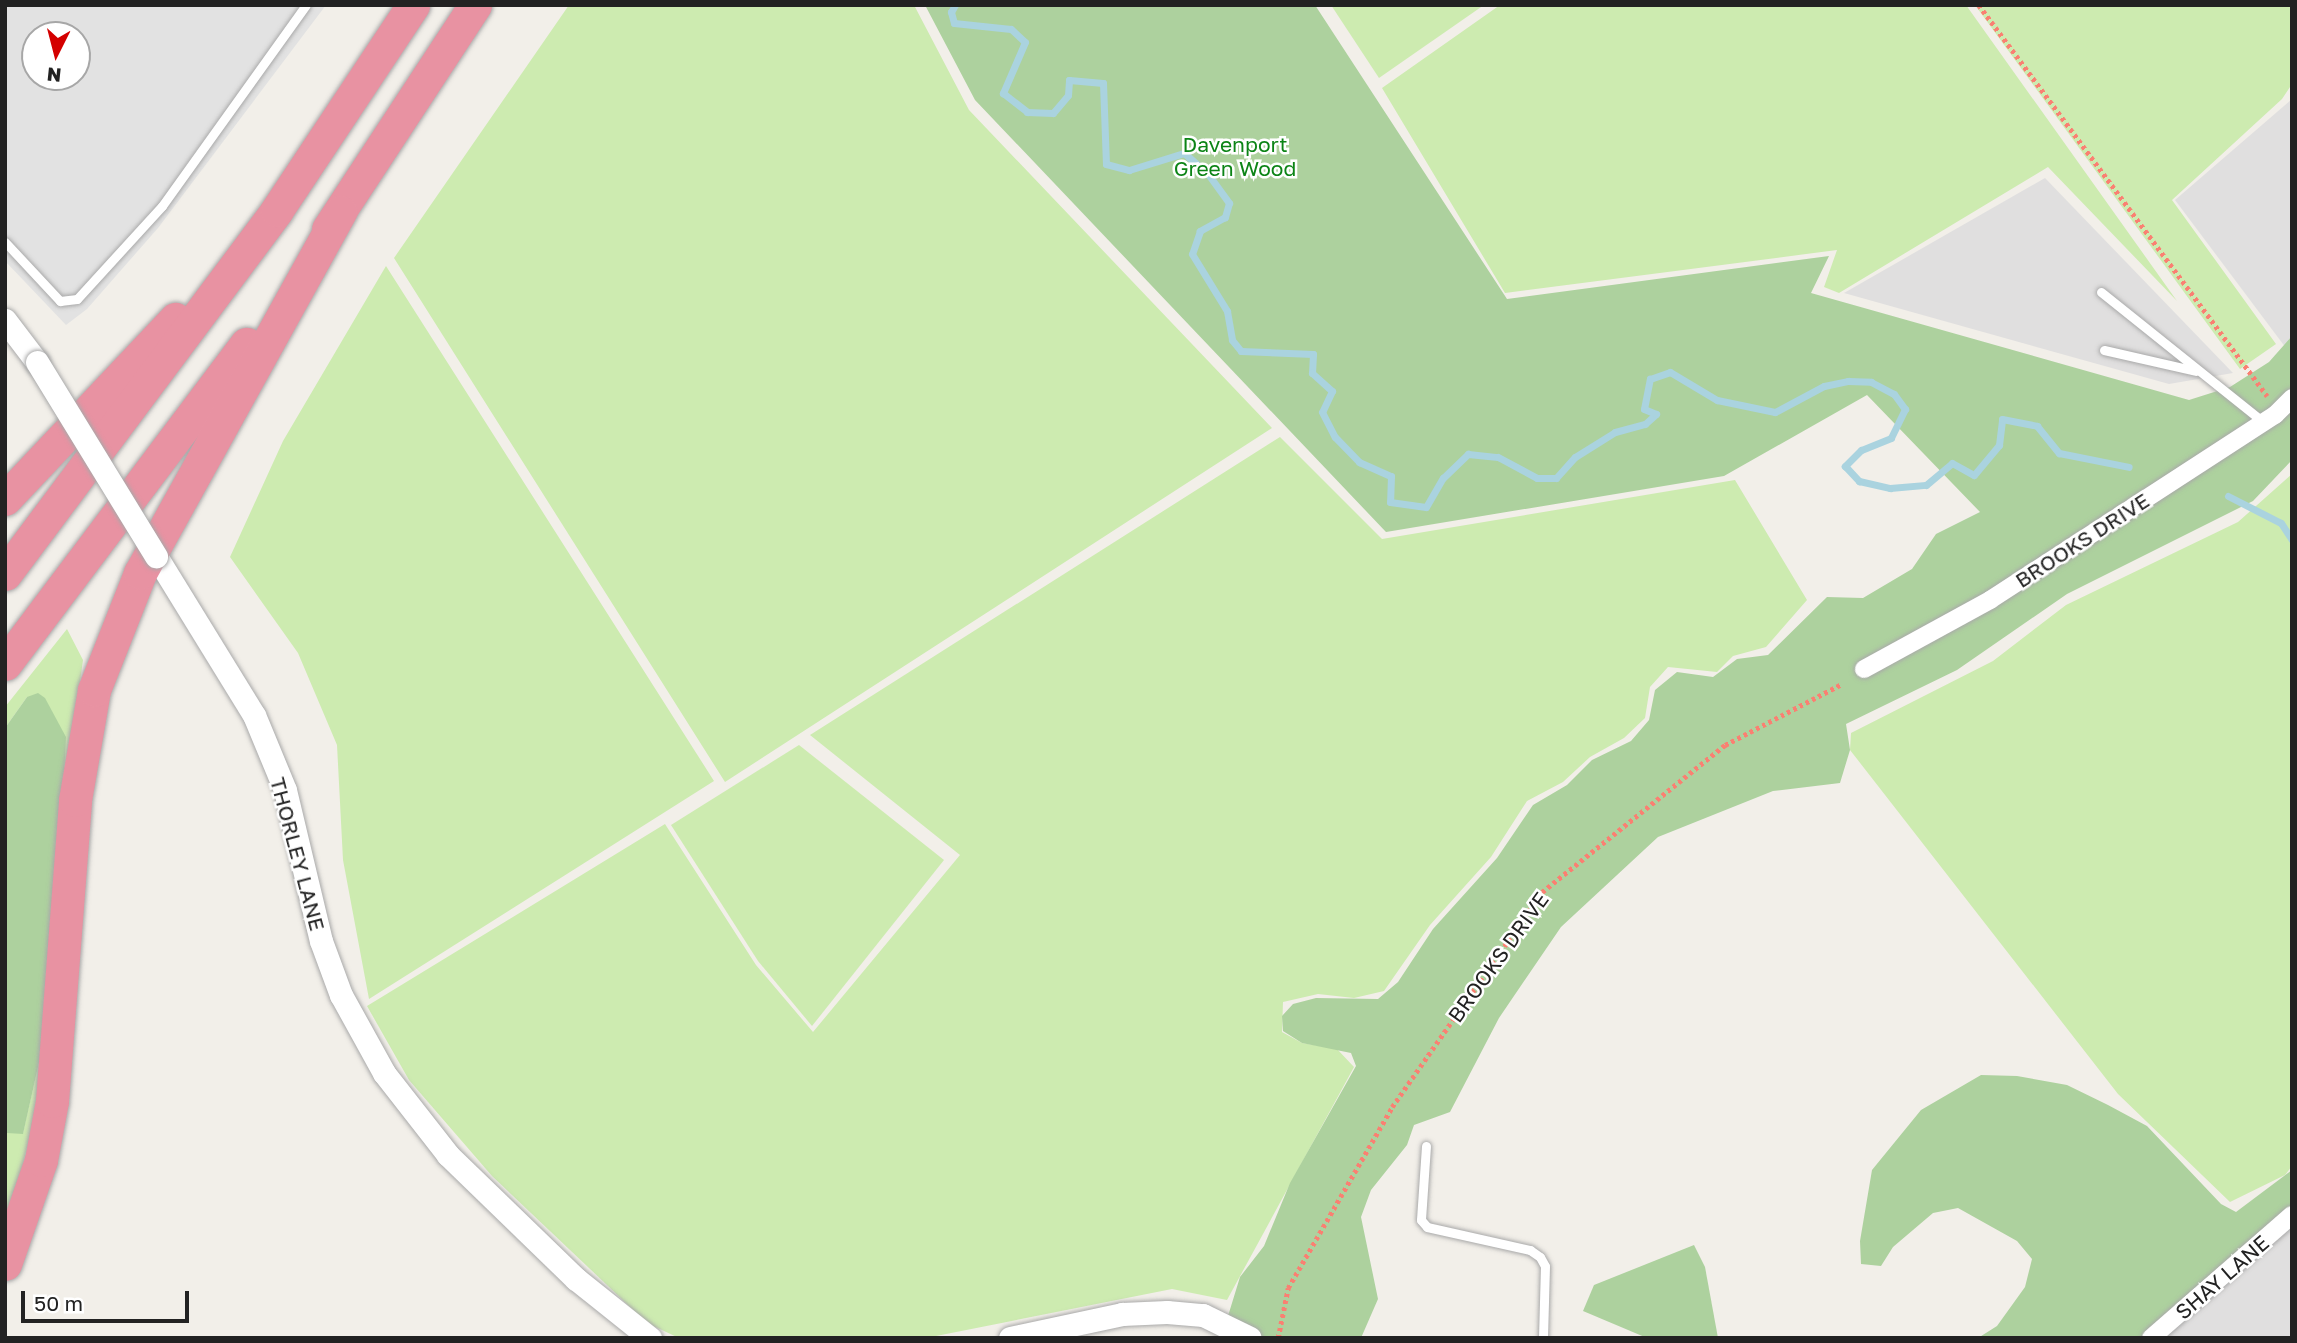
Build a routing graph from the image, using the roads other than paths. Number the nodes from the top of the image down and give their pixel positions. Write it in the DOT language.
graph roads {
  1 [pos="306,5"];
  2 [pos="413,5"];
  3 [pos="475,5"];
  4 [pos="277,210"];
  5 [pos="340,212"];
  6 [pos="5,242"];
  7 [pos="2101,292"];
  8 [pos="5,320"];
  9 [pos="2104,350"];
  10 [pos="2201,372"];
  11 [pos="2292,398"];
  12 [pos="2263,422"];
  13 [pos="5,499"];
  14 [pos="5,574"];
  15 [pos="5,664"];
  16 [pos="1864,669"];
  17 [pos="1426,1146"];
  18 [pos="2292,1215"];
  19 [pos="5,1264"];
  20 [pos="2159,1336"];
  21 [pos="650,1338"];
  22 [pos="1010,1338"];
  23 [pos="1250,1338"];
  24 [pos="1543,1338"];
  1 -- 6 [label="lane"];
  2 -- 4 [label="highway"];
  3 -- 5 [label="highway"];
  4 -- 13 [label="highway"];
  4 -- 14 [label="highway"];
  5 -- 15 [label="highway"];
  5 -- 19 [label="highway"];
  7 -- 10 [label="lane"];
  8 -- 21 [label="street, THORLEY LANE, bridge"];
  9 -- 10 [label="lane"];
  10 -- 12 [label="lane"];
  11 -- 12 [label="street, BROOKS DRIVE"];
  12 -- 16 [label="street, BROOKS DRIVE"];
  17 -- 24 [label="lane"];
  18 -- 20 [label="street, SHAY LANE"];
  22 -- 23 [label="street"];
}
